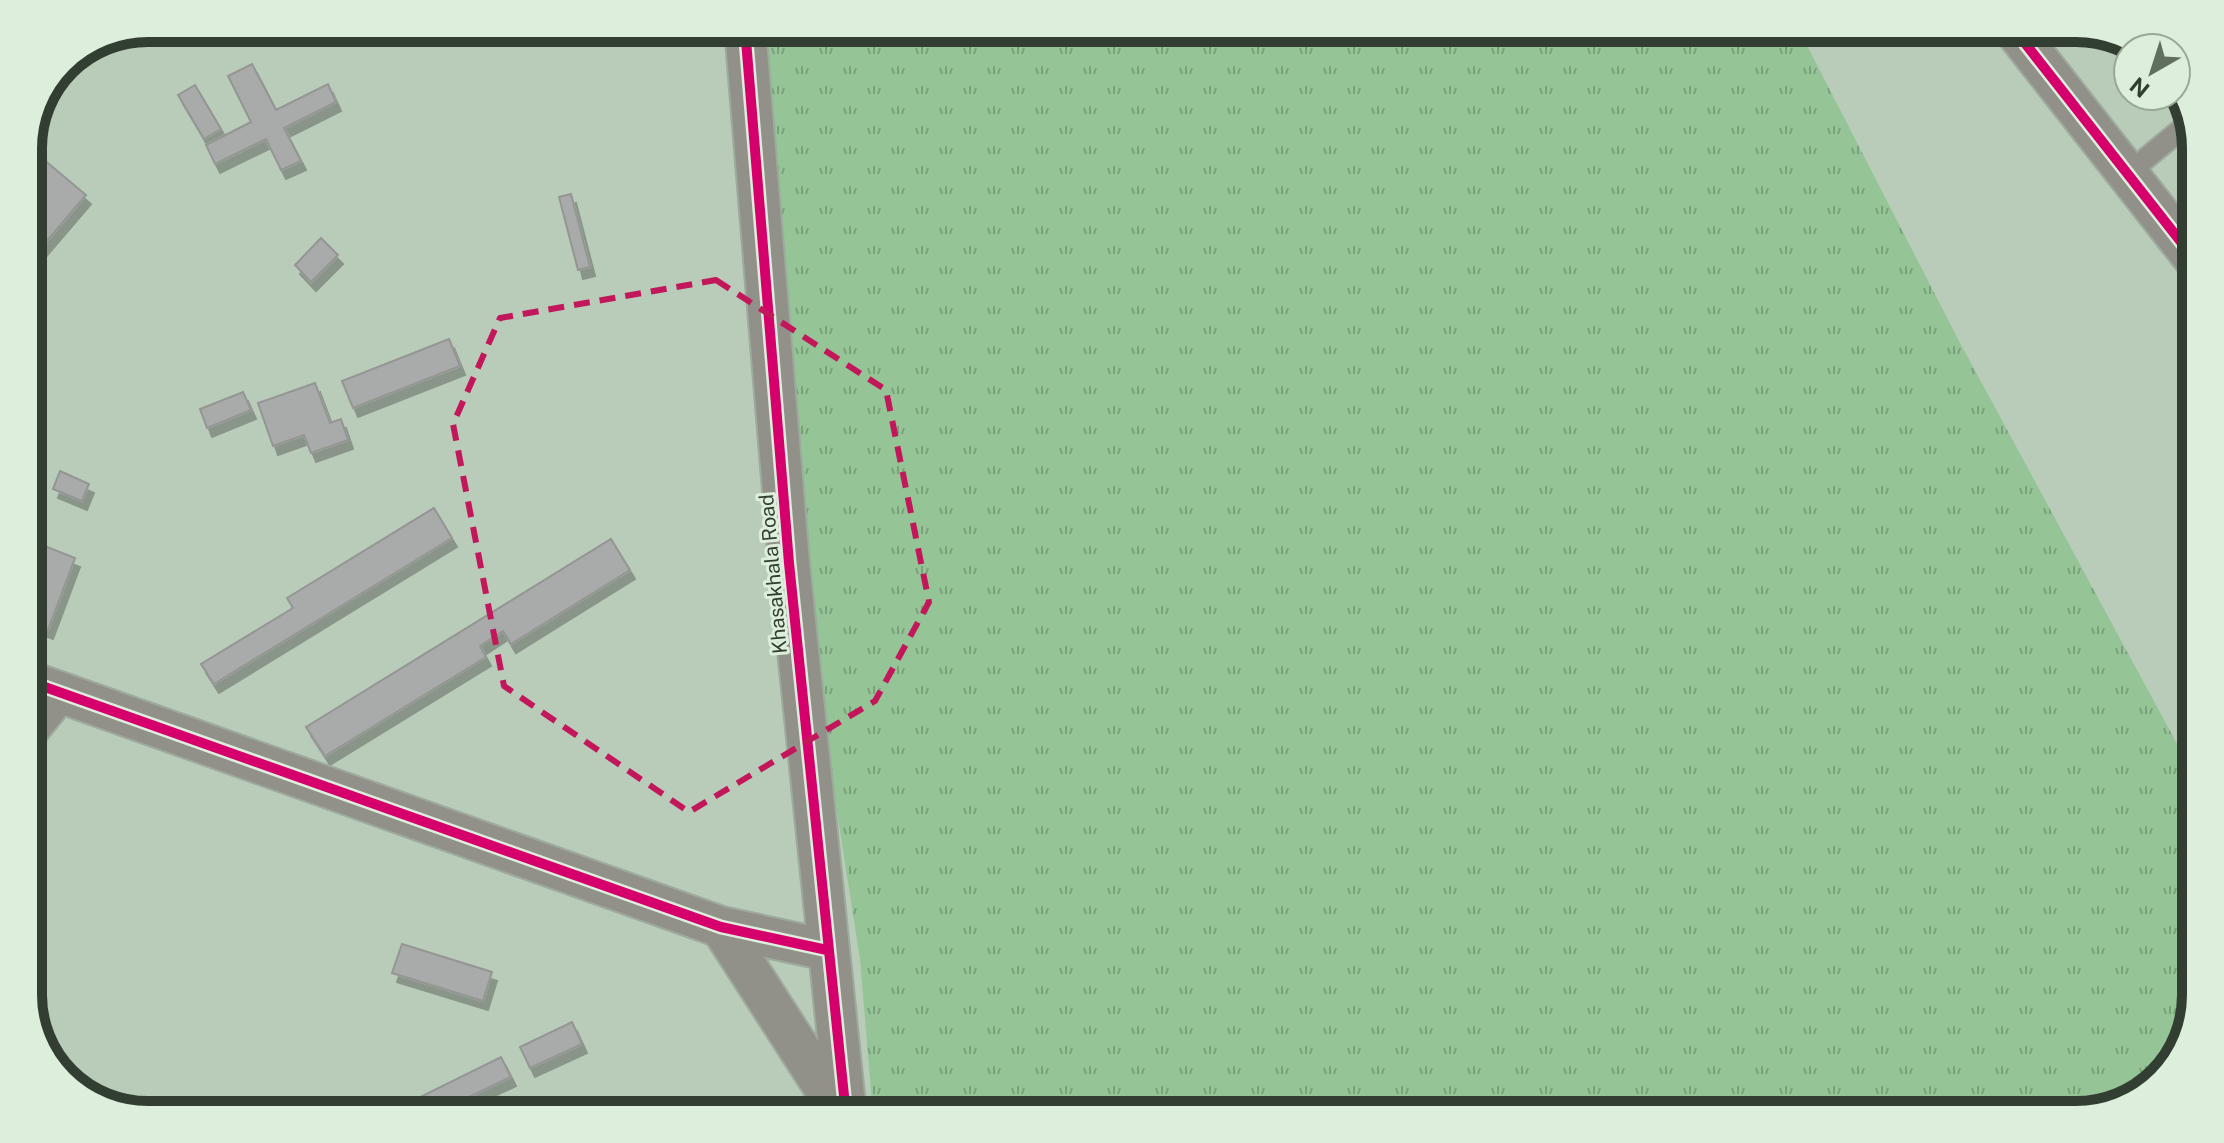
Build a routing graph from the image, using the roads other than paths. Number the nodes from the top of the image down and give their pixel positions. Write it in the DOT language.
graph roads {
  1 [pos="746,42"];
  2 [pos="2024,42"];
  3 [pos="2180,130"];
  4 [pos="2127,174"];
  5 [pos="2182,243"];
  6 [pos="43,687"];
  7 [pos="721,927"];
  8 [pos="827,950"];
  9 [pos="835,1101"];
  10 [pos="843,1101"];
  1 -- 8 [label="street, Khasakhala Road"];
  2 -- 4 [label="street"];
  3 -- 4 [label="lane"];
  4 -- 5 [label="street"];
  6 -- 7 [label="street"];
  7 -- 8 [label="street"];
  7 -- 9 [label="street"];
  8 -- 10 [label="street, Khasakhala Road"];
}
